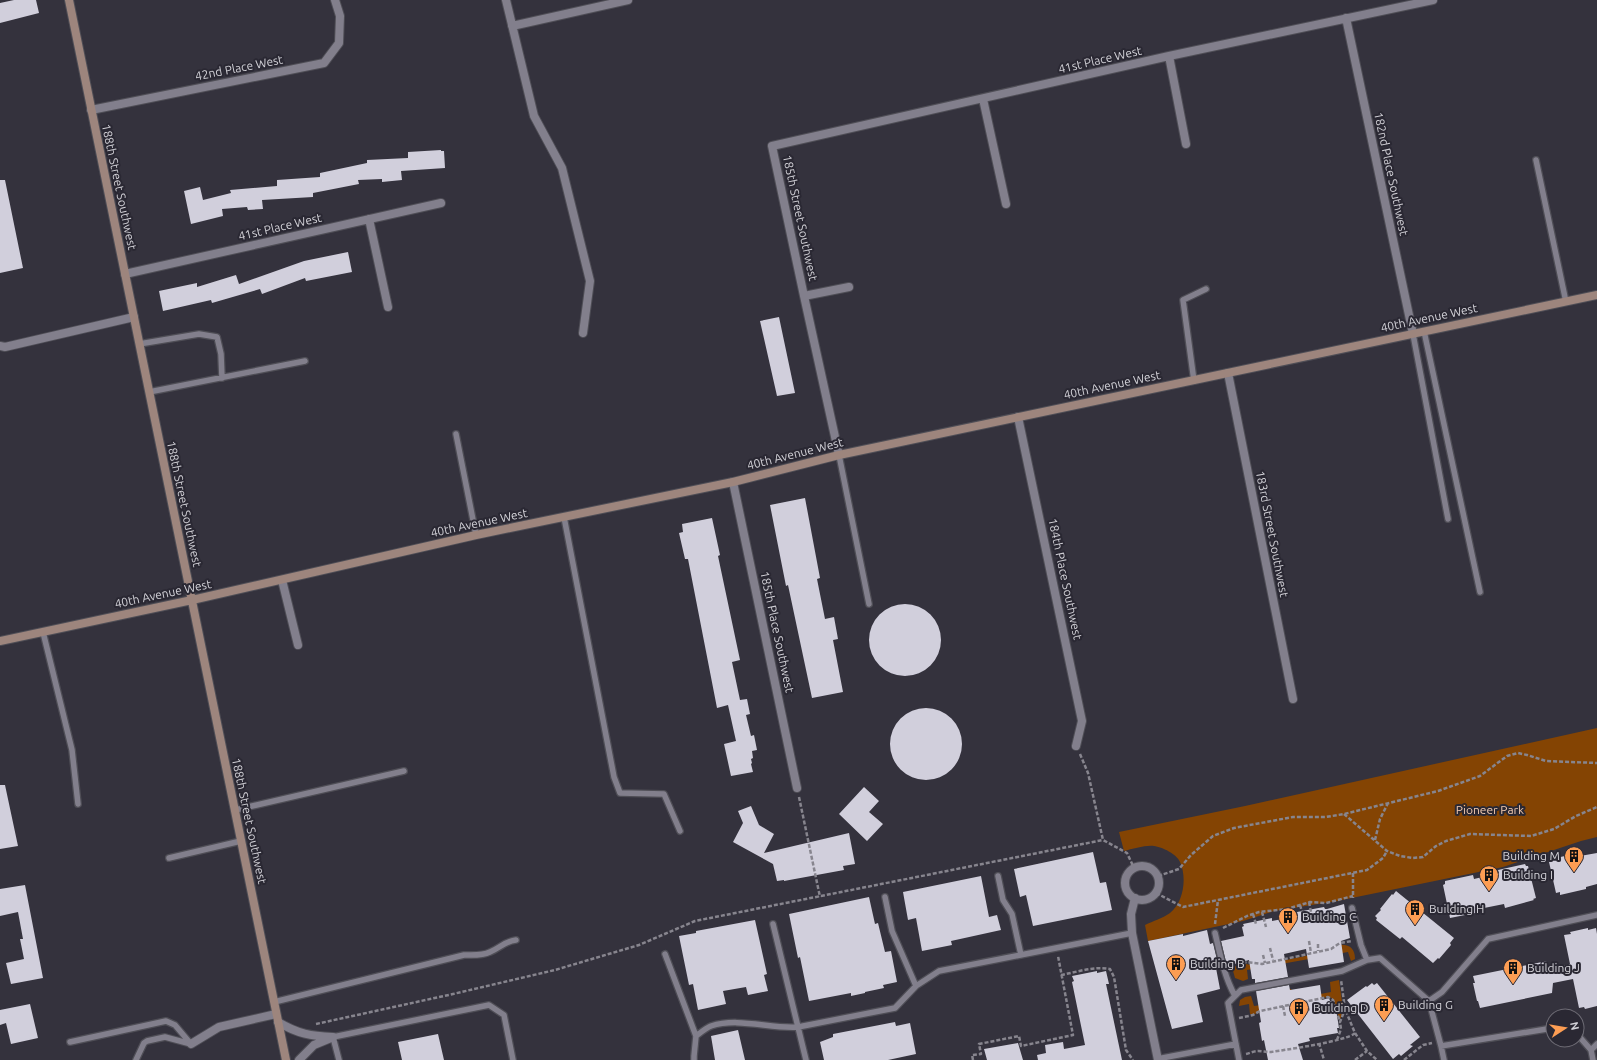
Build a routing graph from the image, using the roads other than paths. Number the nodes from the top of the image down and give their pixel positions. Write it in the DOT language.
graph roads {
  1 [pos="69,0"];
  2 [pos="335,0"];
  3 [pos="506,0"];
  4 [pos="628,0"];
  5 [pos="1433,0"];
  6 [pos="1346,18"];
  7 [pos="512,26"];
  8 [pos="1169,56"];
  9 [pos="983,99"];
  10 [pos="91,110"];
  11 [pos="1186,144"];
  12 [pos="772,146"];
  13 [pos="1536,160"];
  14 [pos="441,203"];
  15 [pos="1006,204"];
  16 [pos="369,219"];
  17 [pos="125,274"];
  18 [pos="849,287"];
  19 [pos="1206,289"];
  20 [pos="1597,295"];
  21 [pos="804,296"];
  22 [pos="1566,302"];
  23 [pos="388,307"];
  24 [pos="134,317"];
  25 [pos="1424,331"];
  26 [pos="583,333"];
  27 [pos="1413,334"];
  28 [pos="139,344"];
  29 [pos="0,346"];
  30 [pos="305,361"];
  31 [pos="1228,374"];
  32 [pos="222,378"];
  33 [pos="1194,381"];
  34 [pos="149,392"];
  35 [pos="1018,417"];
  36 [pos="456,434"];
  37 [pos="839,455"];
  38 [pos="733,482"];
  39 [pos="564,517"];
  40 [pos="1448,519"];
  41 [pos="476,535"];
  42 [pos="282,580"];
  43 [pos="1480,592"];
  44 [pos="192,600"];
  45 [pos="869,604"];
  46 [pos="43,632"];
  47 [pos="0,641"];
  48 [pos="298,645"];
  49 [pos="1293,699"];
  50 [pos="1076,746"];
  51 [pos="404,771"];
  52 [pos="797,788"];
  53 [pos="78,804"];
  54 [pos="235,810"];
  55 [pos="680,831"];
  56 [pos="241,841"];
  57 [pos="169,858"];
  58 [pos="998,876"];
  59 [pos="885,897"];
  60 [pos="1135,898"];
  61 [pos="1352,908"];
  62 [pos="1597,915"];
  63 [pos="773,924"];
  64 [pos="1132,933"];
  65 [pos="1215,933"];
  66 [pos="516,940"];
  67 [pos="665,954"];
  68 [pos="1021,955"];
  69 [pos="1367,960"];
  70 [pos="916,986"];
  71 [pos="1235,996"];
  72 [pos="1429,1001"];
  73 [pos="274,1002"];
  74 [pos="277,1018"];
  75 [pos="798,1027"];
  76 [pos="1545,1029"];
  77 [pos="696,1036"];
  78 [pos="334,1037"];
  79 [pos="70,1042"];
  80 [pos="191,1044"];
  81 [pos="1236,1044"];
  82 [pos="1441,1044"];
  83 [pos="1585,1044"];
  84 [pos="1597,1044"];
  85 [pos="1590,1050"];
  86 [pos="1238,1058"];
  87 [pos="1158,1059"];
  88 [pos="136,1060"];
  89 [pos="286,1060"];
  90 [pos="299,1060"];
  91 [pos="339,1060"];
  92 [pos="513,1060"];
  93 [pos="694,1060"];
  94 [pos="806,1060"];
  95 [pos="1444,1060"];
  96 [pos="1593,1060"];
  1 -- 10 [label="street, 188th Street Southwest"];
  2 -- 10 [label="street, 42nd Place West"];
  3 -- 7 [label="street"];
  4 -- 7 [label="street"];
  5 -- 6 [label="street, 41st Place West"];
  6 -- 8 [label="street, 41st Place West"];
  6 -- 27 [label="street, 182nd Place Southwest"];
  7 -- 26 [label="street"];
  8 -- 9 [label="street, 41st Place West"];
  8 -- 11 [label="street"];
  9 -- 12 [label="street, 41st Place West"];
  9 -- 15 [label="street"];
  10 -- 17 [label="street, 188th Street Southwest"];
  12 -- 21 [label="street, 185th Street Southwest"];
  13 -- 22 [label="lane"];
  14 -- 16 [label="street, 41st Place West"];
  16 -- 17 [label="street, 41st Place West"];
  16 -- 23 [label="street"];
  17 -- 24 [label="street, 188th Street Southwest"];
  18 -- 21 [label="street, 185th Street Southwest"];
  19 -- 33 [label="lane"];
  20 -- 22 [label="street, 40th Avenue West"];
  21 -- 37 [label="street, 185th Street Southwest"];
  22 -- 25 [label="street, 40th Avenue West"];
  24 -- 28 [label="street, 188th Street Southwest"];
  24 -- 29 [label="street"];
  25 -- 27 [label="street, 40th Avenue West"];
  25 -- 43 [label="lane"];
  27 -- 31 [label="street, 40th Avenue West"];
  27 -- 40 [label="lane"];
  28 -- 32 [label="lane"];
  28 -- 34 [label="street, 188th Street Southwest"];
  30 -- 32 [label="lane"];
  31 -- 33 [label="street, 40th Avenue West"];
  31 -- 49 [label="street, 183rd Street Southwest"];
  32 -- 34 [label="lane"];
  33 -- 35 [label="street, 40th Avenue West"];
  34 -- 44 [label="street, 188th Street Southwest"];
  35 -- 37 [label="street, 40th Avenue West"];
  35 -- 50 [label="street, 184th Place Southwest"];
  36 -- 41 [label="lane"];
  37 -- 38 [label="street, 40th Avenue West"];
  37 -- 45 [label="lane"];
  38 -- 39 [label="street, 40th Avenue West"];
  38 -- 52 [label="street, 185th Place Southwest"];
  39 -- 41 [label="street, 40th Avenue West"];
  39 -- 55 [label="lane"];
  41 -- 42 [label="street, 40th Avenue West"];
  42 -- 44 [label="street, 40th Avenue West"];
  42 -- 48 [label="street"];
  44 -- 46 [label="street, 40th Avenue West"];
  44 -- 54 [label="street, 188th Street Southwest"];
  46 -- 47 [label="street, 40th Avenue West"];
  46 -- 53 [label="lane"];
  51 -- 54 [label="lane"];
  54 -- 56 [label="street, 188th Street Southwest"];
  56 -- 57 [label="lane"];
  56 -- 73 [label="street, 188th Street Southwest"];
  58 -- 68 [label="lane"];
  59 -- 70 [label="lane"];
  60 -- 60 [label="street"];
  60 -- 64 [label="street"];
  61 -- 69 [label="lane"];
  62 -- 72 [label="lane"];
  63 -- 75 [label="lane"];
  64 -- 68 [label="lane"];
  64 -- 87 [label="street"];
  65 -- 71 [label="lane"];
  66 -- 73 [label="lane"];
  67 -- 77 [label="lane"];
  68 -- 70 [label="lane"];
  69 -- 71 [label="lane"];
  69 -- 72 [label="lane"];
  70 -- 75 [label="lane"];
  71 -- 81 [label="lane"];
  72 -- 82 [label="lane"];
  73 -- 74 [label="street, 188th Street Southwest"];
  74 -- 78 [label="street"];
  74 -- 80 [label="street"];
  74 -- 89 [label="street, 188th Street Southwest"];
  75 -- 77 [label="lane"];
  75 -- 94 [label="lane"];
  76 -- 82 [label="lane"];
  77 -- 93 [label="lane"];
  78 -- 90 [label="street"];
  78 -- 91 [label="lane"];
  78 -- 92 [label="lane"];
  79 -- 80 [label="lane"];
  80 -- 88 [label="lane"];
  81 -- 86 [label="lane"];
  81 -- 87 [label="lane"];
  82 -- 95 [label="lane"];
  83 -- 85 [label="lane"];
  84 -- 85 [label="lane"];
  85 -- 96 [label="lane"];
}
